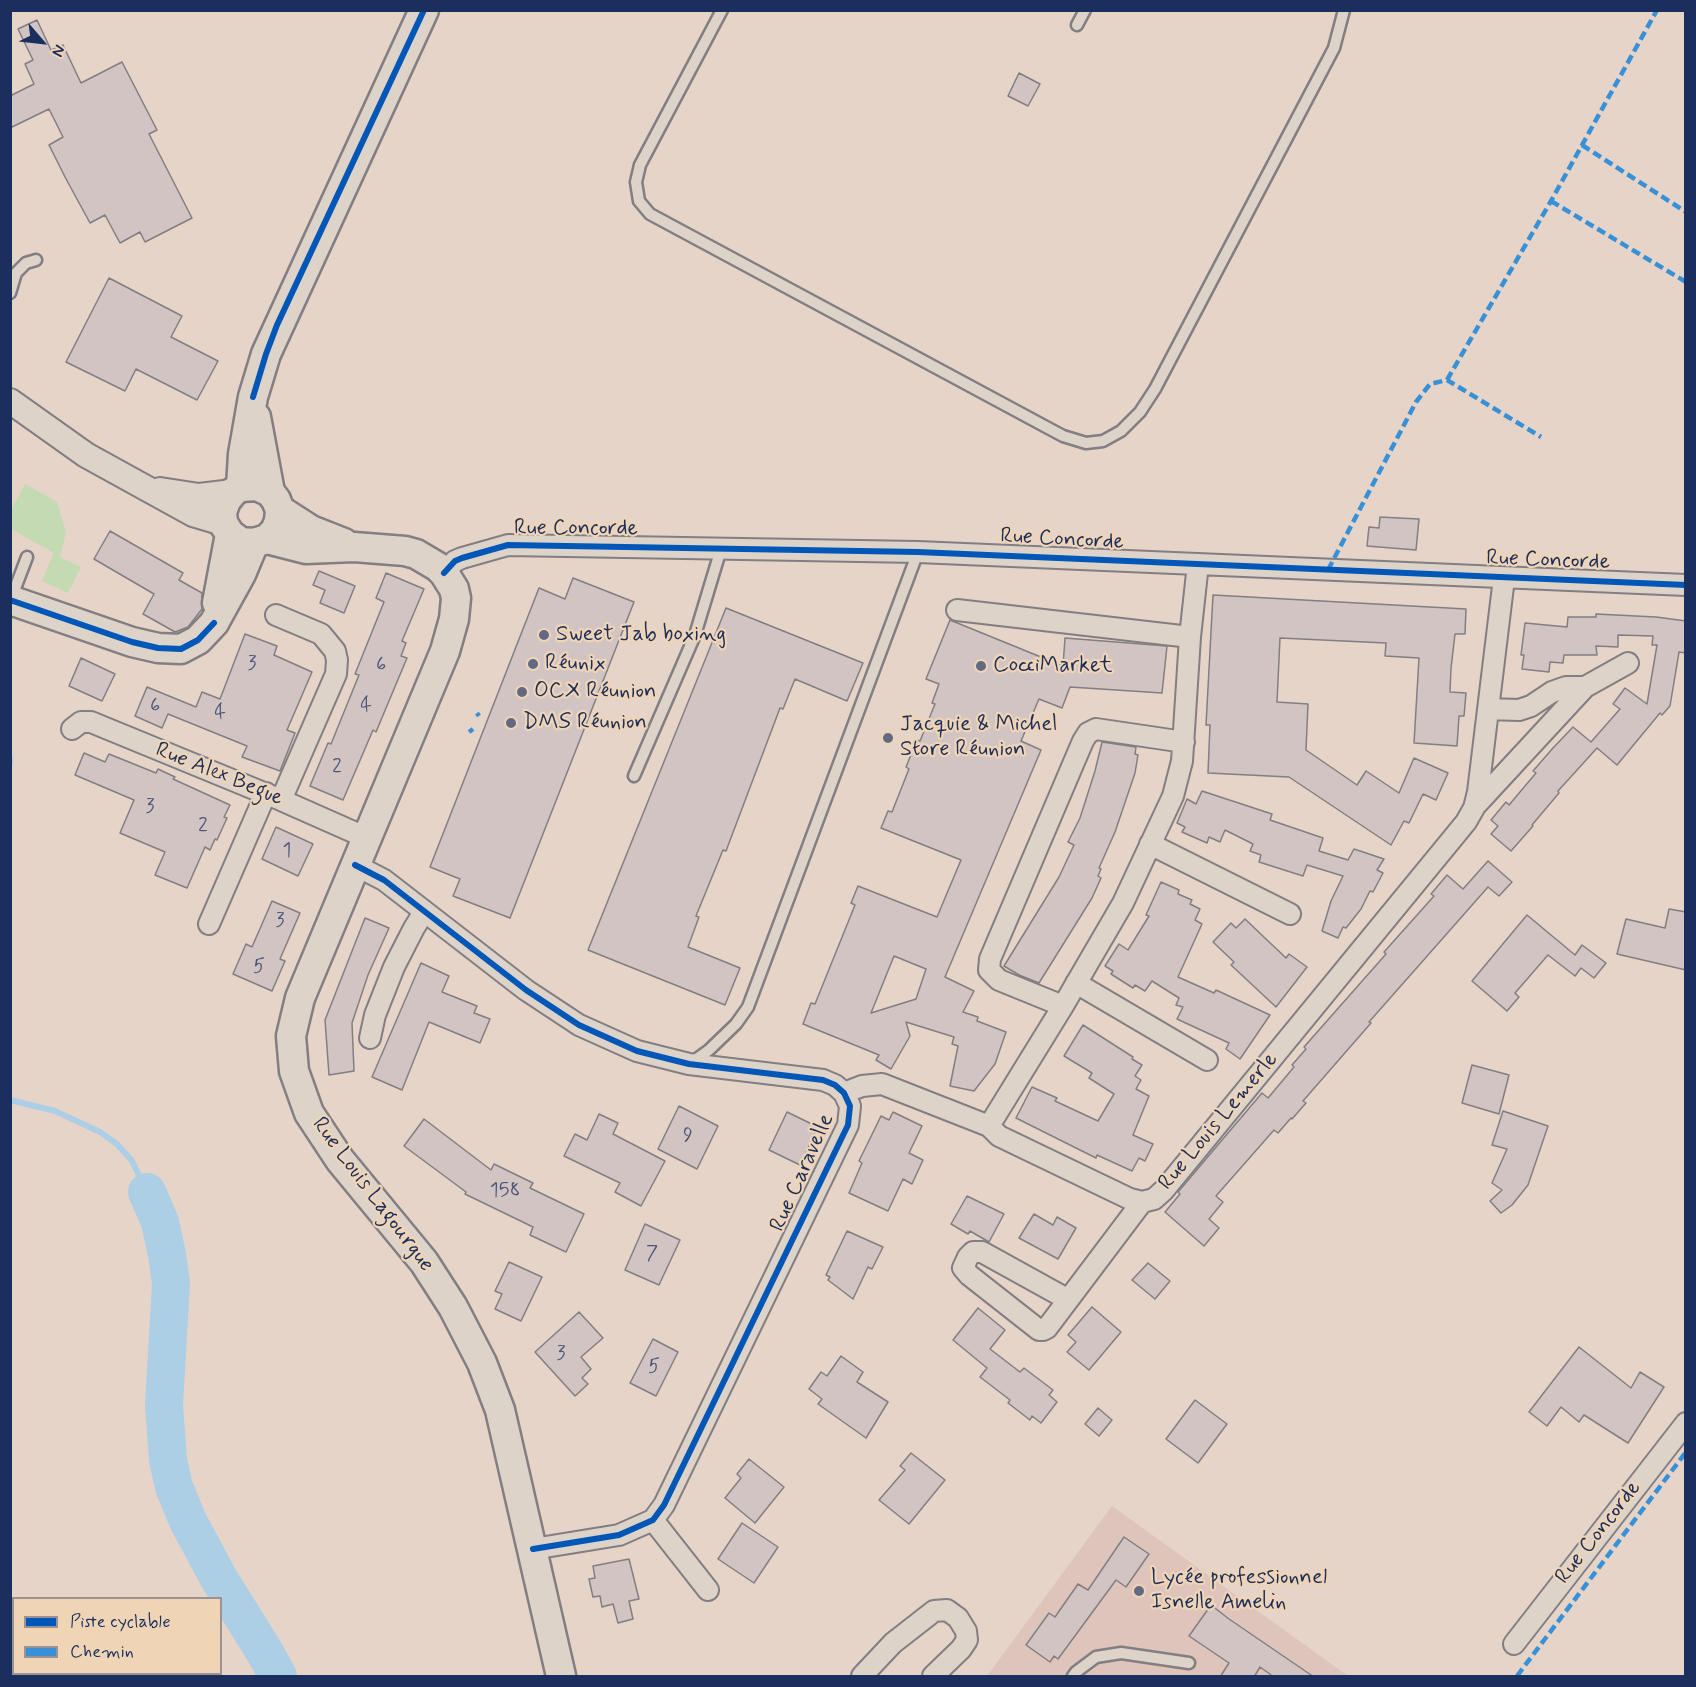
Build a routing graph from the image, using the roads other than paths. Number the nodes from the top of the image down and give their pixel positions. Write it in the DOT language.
graph roads {
  1 [pos="424,10"];
  2 [pos="722,10"];
  3 [pos="1085,10"];
  4 [pos="1344,10"];
  5 [pos="1077,25"];
  6 [pos="36,260"];
  7 [pos="10,293"];
  8 [pos="253,397"];
  9 [pos="10,401"];
  10 [pos="146,488"];
  11 [pos="237,490"];
  12 [pos="275,501"];
  13 [pos="243,535"];
  14 [pos="354,547"];
  15 [pos="721,549"];
  16 [pos="918,552"];
  17 [pos="27,557"];
  18 [pos="1198,564"];
  19 [pos="444,573"];
  20 [pos="1504,578"];
  21 [pos="1686,585"];
  22 [pos="11,600"];
  23 [pos="957,610"];
  24 [pos="276,615"];
  25 [pos="1190,637"];
  26 [pos="1628,663"];
  27 [pos="1585,687"];
  28 [pos="1488,709"];
  29 [pos="72,729"];
  30 [pos="1184,742"];
  31 [pos="634,776"];
  32 [pos="274,796"];
  33 [pos="1474,808"];
  34 [pos="367,838"];
  35 [pos="1150,844"];
  36 [pos="355,865"];
  37 [pos="424,912"];
  38 [pos="1290,914"];
  39 [pos="209,924"];
  40 [pos="1076,983"];
  41 [pos="1062,1006"];
  42 [pos="370,1038"];
  43 [pos="1207,1060"];
  44 [pos="689,1064"];
  45 [pos="844,1093"];
  46 [pos="989,1126"];
  47 [pos="1142,1202"];
  48 [pos="1067,1299"];
  49 [pos="1686,1423"];
  50 [pos="653,1520"];
  51 [pos="533,1549"];
  52 [pos="708,1590"];
  53 [pos="1514,1644"];
  54 [pos="1189,1663"];
  55 [pos="561,1677"];
  56 [pos="862,1677"];
  57 [pos="933,1677"];
  58 [pos="1072,1677"];
  1 -- 8 [label="main road"];
  2 -- 4 [label="lane"];
  3 -- 5 [label="lane"];
  6 -- 7 [label="lane"];
  8 -- 11 [label="main road"];
  8 -- 12 [label="main road"];
  9 -- 10 [label="street"];
  10 -- 11 [label="street"];
  10 -- 13 [label="street"];
  11 -- 12 [label="main road"];
  11 -- 13 [label="main road"];
  12 -- 13 [label="main road"];
  12 -- 14 [label="main road"];
  13 -- 14 [label="main road"];
  13 -- 22 [label="main road"];
  14 -- 19 [label="main road"];
  15 -- 16 [label="street, Rue Concorde"];
  15 -- 19 [label="street, Rue Concorde"];
  15 -- 31 [label="lane"];
  16 -- 18 [label="street, Rue Concorde"];
  16 -- 44 [label="lane"];
  17 -- 22 [label="lane"];
  18 -- 20 [label="street, Rue Concorde"];
  18 -- 25 [label="street"];
  19 -- 34 [label="main road, Rue Louis Lagourgue"];
  20 -- 21 [label="street, Rue Concorde"];
  20 -- 28 [label="street, Rue Louis Lemerle"];
  23 -- 25 [label="street"];
  24 -- 32 [label="street"];
  25 -- 30 [label="street"];
  26 -- 27 [label="street, Rue Louis Lemerle"];
  27 -- 28 [label="street, Rue Louis Lemerle"];
  27 -- 33 [label="street, Rue Louis Lemerle"];
  28 -- 33 [label="street, Rue Louis Lemerle"];
  29 -- 32 [label="street, Rue Alex Begue"];
  30 -- 35 [label="street"];
  30 -- 41 [label="street"];
  32 -- 34 [label="street, Rue Alex Begue"];
  32 -- 39 [label="street"];
  33 -- 47 [label="street, Rue Louis Lemerle"];
  34 -- 36 [label="main road, Rue Louis Lagourgue"];
  35 -- 38 [label="street"];
  35 -- 40 [label="street"];
  36 -- 37 [label="street, Rue Caravelle"];
  36 -- 51 [label="main road, Rue Louis Lagourgue"];
  37 -- 42 [label="street"];
  37 -- 44 [label="street, Rue Caravelle"];
  40 -- 41 [label="street"];
  40 -- 43 [label="street"];
  41 -- 46 [label="street"];
  44 -- 45 [label="street, Rue Caravelle"];
  45 -- 46 [label="street, Rue Louis Lemerle"];
  45 -- 50 [label="street, Rue Caravelle"];
  46 -- 47 [label="street, Rue Louis Lemerle"];
  47 -- 48 [label="street"];
  48 -- 48 [label="street"];
  49 -- 53 [label="street, Rue Concorde"];
  50 -- 51 [label="street"];
  50 -- 52 [label="street"];
  51 -- 55 [label="main road, Rue Louis Lagourgue"];
  54 -- 58 [label="lane"];
  56 -- 57 [label="street"];
}
